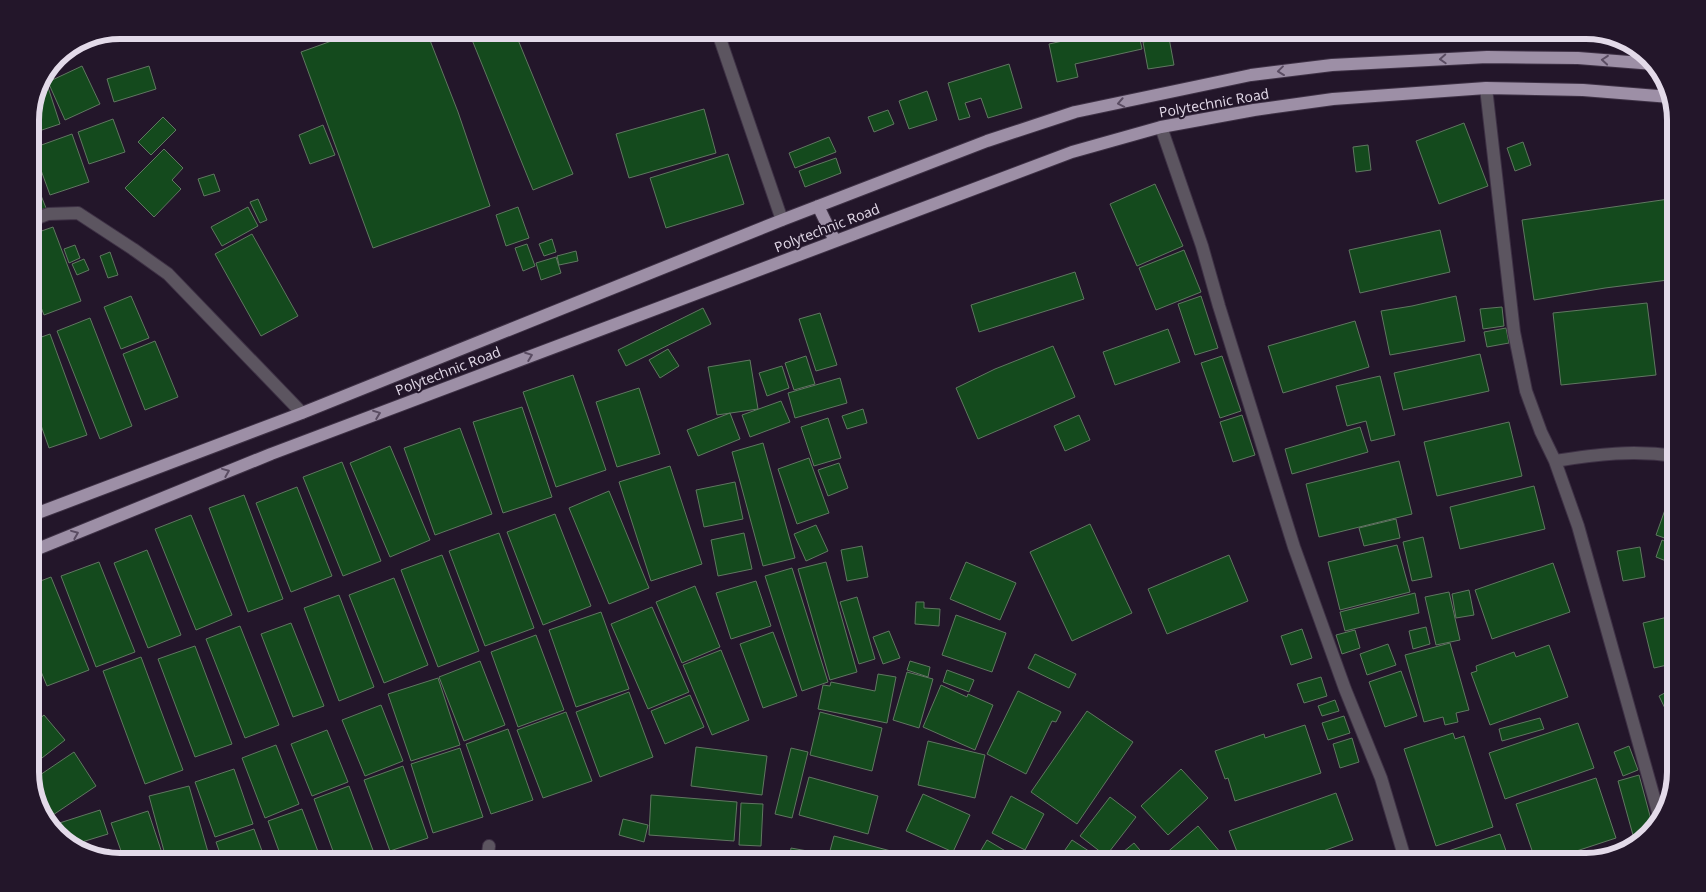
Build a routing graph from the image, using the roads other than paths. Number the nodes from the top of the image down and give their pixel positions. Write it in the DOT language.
graph roads {
  1 [pos="719,39"];
  2 [pos="1644,63"];
  3 [pos="1486,88"];
  4 [pos="1664,96"];
  5 [pos="1161,127"];
  6 [pos="818,206"];
  7 [pos="39,218"];
  8 [pos="782,220"];
  9 [pos="835,241"];
  10 [pos="302,413"];
  11 [pos="1667,455"];
  12 [pos="1555,461"];
  13 [pos="39,513"];
  14 [pos="39,548"];
  15 [pos="1658,810"];
  16 [pos="489,846"];
  17 [pos="488,853"];
  18 [pos="1403,853"];
  1 -- 8 [label="street"];
  2 -- 6 [label="main road, Polytechnic Road, one-way"];
  3 -- 4 [label="main road, Polytechnic Road"];
  3 -- 5 [label="main road, Polytechnic Road"];
  3 -- 12 [label="street"];
  5 -- 9 [label="main road, Polytechnic Road"];
  5 -- 18 [label="street"];
  6 -- 8 [label="main road, Polytechnic Road"];
  6 -- 9 [label="main road"];
  7 -- 10 [label="street"];
  8 -- 10 [label="main road, Polytechnic Road"];
  14 -- 9 [label="main road, Polytechnic Road, one-way"];
  10 -- 13 [label="main road, Polytechnic Road"];
  11 -- 12 [label="street"];
  12 -- 15 [label="street"];
  16 -- 17 [label="street"];
}
